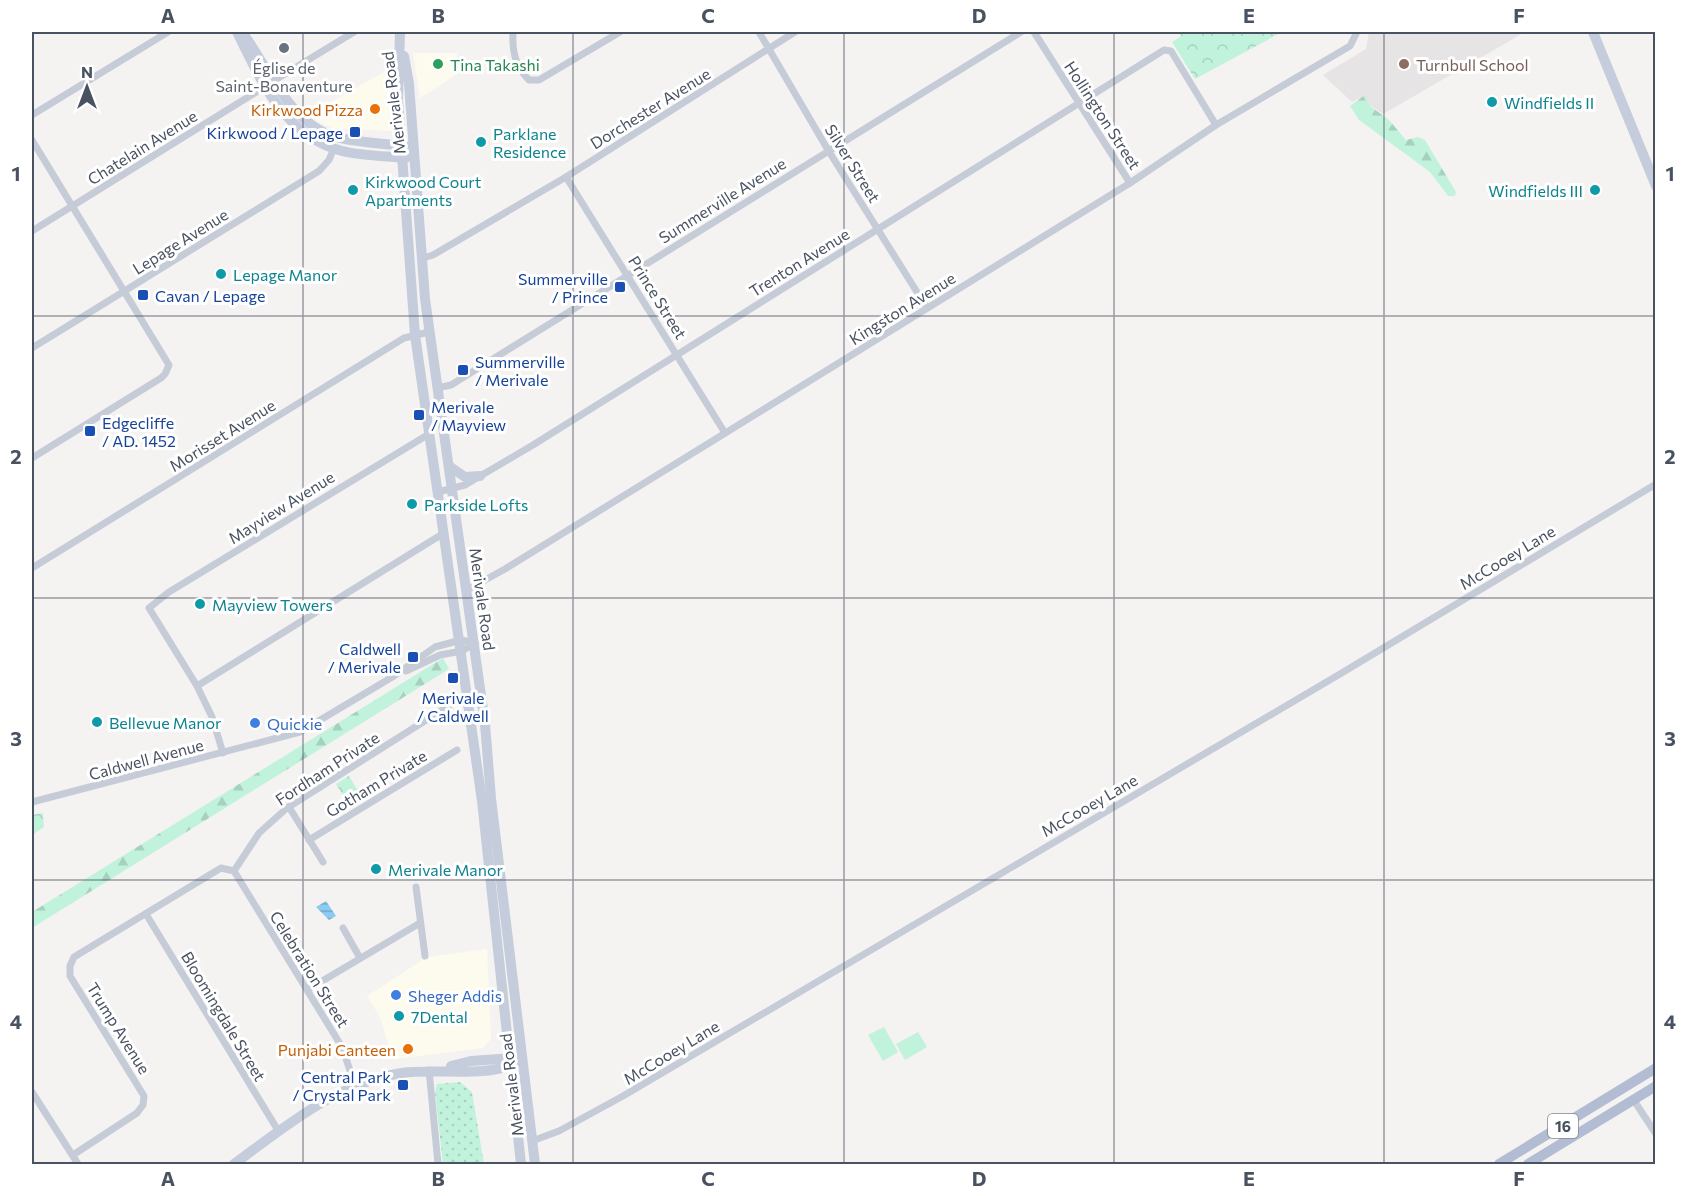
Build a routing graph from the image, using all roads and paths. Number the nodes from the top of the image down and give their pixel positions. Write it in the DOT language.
graph roads {
  1 [pos="168,32"];
  2 [pos="237,32"];
  3 [pos="242,32"];
  4 [pos="354,32"];
  5 [pos="513,32"];
  6 [pos="620,32"];
  7 [pos="759,32"];
  8 [pos="795,32"];
  9 [pos="1022,32"];
  10 [pos="1034,32"];
  11 [pos="1357,32"];
  12 [pos="1593,32"];
  13 [pos="400,35"];
  14 [pos="770,49"];
  15 [pos="270,83"];
  16 [pos="1078,105"];
  17 [pos="32,116"];
  18 [pos="1216,125"];
  19 [pos="32,140"];
  20 [pos="400,145"];
  21 [pos="414,147"];
  22 [pos="334,148"];
  23 [pos="828,150"];
  24 [pos="402,158"];
  25 [pos="416,159"];
  26 [pos="567,177"];
  27 [pos="1130,183"];
  28 [pos="1656,186"];
  29 [pos="73,206"];
  30 [pos="878,228"];
  31 [pos="32,231"];
  32 [pos="423,258"];
  33 [pos="628,274"];
  34 [pos="126,290"];
  35 [pos="927,308"];
  36 [pos="429,332"];
  37 [pos="415,335"];
  38 [pos="32,348"];
  39 [pos="678,354"];
  40 [pos="437,388"];
  41 [pos="725,433"];
  42 [pos="429,434"];
  43 [pos="32,458"];
  44 [pos="449,466"];
  45 [pos="480,476"];
  46 [pos="1656,484"];
  47 [pos="452,489"];
  48 [pos="438,492"];
  49 [pos="444,533"];
  50 [pos="32,568"];
  51 [pos="467,590"];
  52 [pos="475,643"];
  53 [pos="461,645"];
  54 [pos="394,676"];
  55 [pos="197,686"];
  56 [pos="450,705"];
  57 [pos="457,750"];
  58 [pos="223,753"];
  59 [pos="32,802"];
  60 [pos="289,807"];
  61 [pos="309,840"];
  62 [pos="323,862"];
  63 [pos="234,871"];
  64 [pos="416,887"];
  65 [pos="146,914"];
  66 [pos="420,923"];
  67 [pos="343,928"];
  68 [pos="425,956"];
  69 [pos="360,958"];
  70 [pos="307,990"];
  71 [pos="523,1060"];
  72 [pos="509,1062"];
  73 [pos="1656,1068"];
  74 [pos="434,1070"];
  75 [pos="356,1085"];
  76 [pos="1656,1086"];
  77 [pos="32,1092"];
  78 [pos="1633,1100"];
  79 [pos="279,1132"];
  80 [pos="1656,1134"];
  81 [pos="532,1141"];
  82 [pos="73,1155"];
  83 [pos="78,1164"];
  84 [pos="234,1164"];
  85 [pos="438,1164"];
  86 [pos="521,1164"];
  87 [pos="535,1164"];
  88 [pos="1499,1164"];
  89 [pos="1527,1164"];
  1 -- 17 [label="street"];
  2 -- 15 [label="main road"];
  3 -- 15 [label="main road"];
  4 -- 15 [label="street, Chatelain Avenue"];
  5 -- 6 [label="street"];
  7 -- 14 [label="street, Silver Street"];
  8 -- 14 [label="street, Dorchester Avenue"];
  9 -- 23 [label="street, Summerville Avenue"];
  10 -- 16 [label="street, Hollington Street"];
  11 -- 18 [label="street, Kingston Avenue"];
  12 -- 28 [label="main road"];
  13 -- 20 [label="main road, Merivale Road"];
  13 -- 21 [label="main road, Merivale Road"];
  14 -- 23 [label="street, Silver Street"];
  14 -- 26 [label="street, Dorchester Avenue"];
  15 -- 20 [label="main road"];
  15 -- 22 [label="main road"];
  15 -- 29 [label="street, Chatelain Avenue"];
  16 -- 18 [label="street, Trenton Avenue"];
  16 -- 27 [label="street, Hollington Street"];
  16 -- 30 [label="street, Trenton Avenue"];
  18 -- 27 [label="street, Kingston Avenue"];
  19 -- 29 [label="street"];
  20 -- 21 [label="main road"];
  20 -- 24 [label="main road, Merivale Road"];
  21 -- 25 [label="main road, Merivale Road"];
  22 -- 24 [label="main road"];
  22 -- 34 [label="street, Lepage Avenue"];
  23 -- 30 [label="street, Silver Street"];
  23 -- 33 [label="street, Summerville Avenue"];
  24 -- 25 [label="main road"];
  24 -- 37 [label="main road, Merivale Road"];
  25 -- 32 [label="main road, Merivale Road"];
  26 -- 32 [label="street, Dorchester Avenue"];
  26 -- 33 [label="street, Prince Street"];
  27 -- 35 [label="street, Kingston Avenue"];
  29 -- 31 [label="street, Chatelain Avenue"];
  29 -- 34 [label="street"];
  30 -- 35 [label="street, Silver Street"];
  30 -- 39 [label="street, Trenton Avenue"];
  32 -- 36 [label="main road, Merivale Road"];
  33 -- 39 [label="street, Prince Street"];
  33 -- 40 [label="street, Summerville Avenue"];
  34 -- 38 [label="street, Lepage Avenue"];
  34 -- 43 [label="street"];
  35 -- 41 [label="street, Kingston Avenue"];
  36 -- 37 [label="street, Morisset Avenue"];
  36 -- 40 [label="main road, Merivale Road"];
  37 -- 40 [label="main road"];
  37 -- 42 [label="main road, Merivale Road"];
  37 -- 50 [label="street, Morisset Avenue"];
  39 -- 41 [label="street, Prince Street"];
  39 -- 45 [label="street, Trenton Avenue"];
  40 -- 44 [label="main road, Merivale Road"];
  41 -- 51 [label="street, Kingston Avenue"];
  42 -- 48 [label="main road, Merivale Road"];
  42 -- 55 [label="street, Mayview Avenue"];
  44 -- 45 [label="main road"];
  44 -- 47 [label="main road, Merivale Road"];
  45 -- 47 [label="street, Trenton Avenue"];
  46 -- 81 [label="street, McCooey Lane"];
  47 -- 48 [label="street, Trenton Avenue"];
  47 -- 51 [label="main road, Merivale Road"];
  48 -- 49 [label="main road, Merivale Road"];
  49 -- 53 [label="main road, Merivale Road"];
  49 -- 55 [label="street"];
  51 -- 52 [label="main road, Merivale Road"];
  52 -- 53 [label="street, Caldwell Avenue"];
  52 -- 71 [label="main road, Merivale Road"];
  53 -- 54 [label="street, Caldwell Avenue"];
  53 -- 54 [label="street, Caldwell Avenue"];
  53 -- 72 [label="main road, Merivale Road"];
  54 -- 58 [label="street, Caldwell Avenue"];
  55 -- 58 [label="street"];
  56 -- 60 [label="street, Fordham Private"];
  57 -- 61 [label="street, Gotham Private"];
  58 -- 59 [label="street, Caldwell Avenue"];
  60 -- 61 [label="street"];
  60 -- 63 [label="street, Fordham Private"];
  61 -- 62 [label="street"];
  63 -- 65 [label="street, Trump Avenue"];
  63 -- 70 [label="street, Celebration Street"];
  64 -- 66 [label="street"];
  65 -- 79 [label="street, Bloomingdale Street"];
  65 -- 82 [label="street, Trump Avenue"];
  66 -- 68 [label="street"];
  66 -- 69 [label="street"];
  67 -- 69 [label="street"];
  69 -- 70 [label="street"];
  70 -- 75 [label="street, Celebration Street"];
  71 -- 72 [label="main road"];
  71 -- 81 [label="main road, Merivale Road"];
  72 -- 74 [label="main road"];
  72 -- 86 [label="main road, Merivale Road"];
  73 -- 88 [label="main road, 16"];
  74 -- 75 [label="main road"];
  74 -- 85 [label="street"];
  75 -- 79 [label="main road"];
  76 -- 78 [label="main road, 16"];
  77 -- 82 [label="street"];
  78 -- 80 [label="street"];
  78 -- 89 [label="main road, 16"];
  79 -- 84 [label="main road"];
  81 -- 87 [label="main road, Merivale Road"];
  82 -- 83 [label="street"];
}
